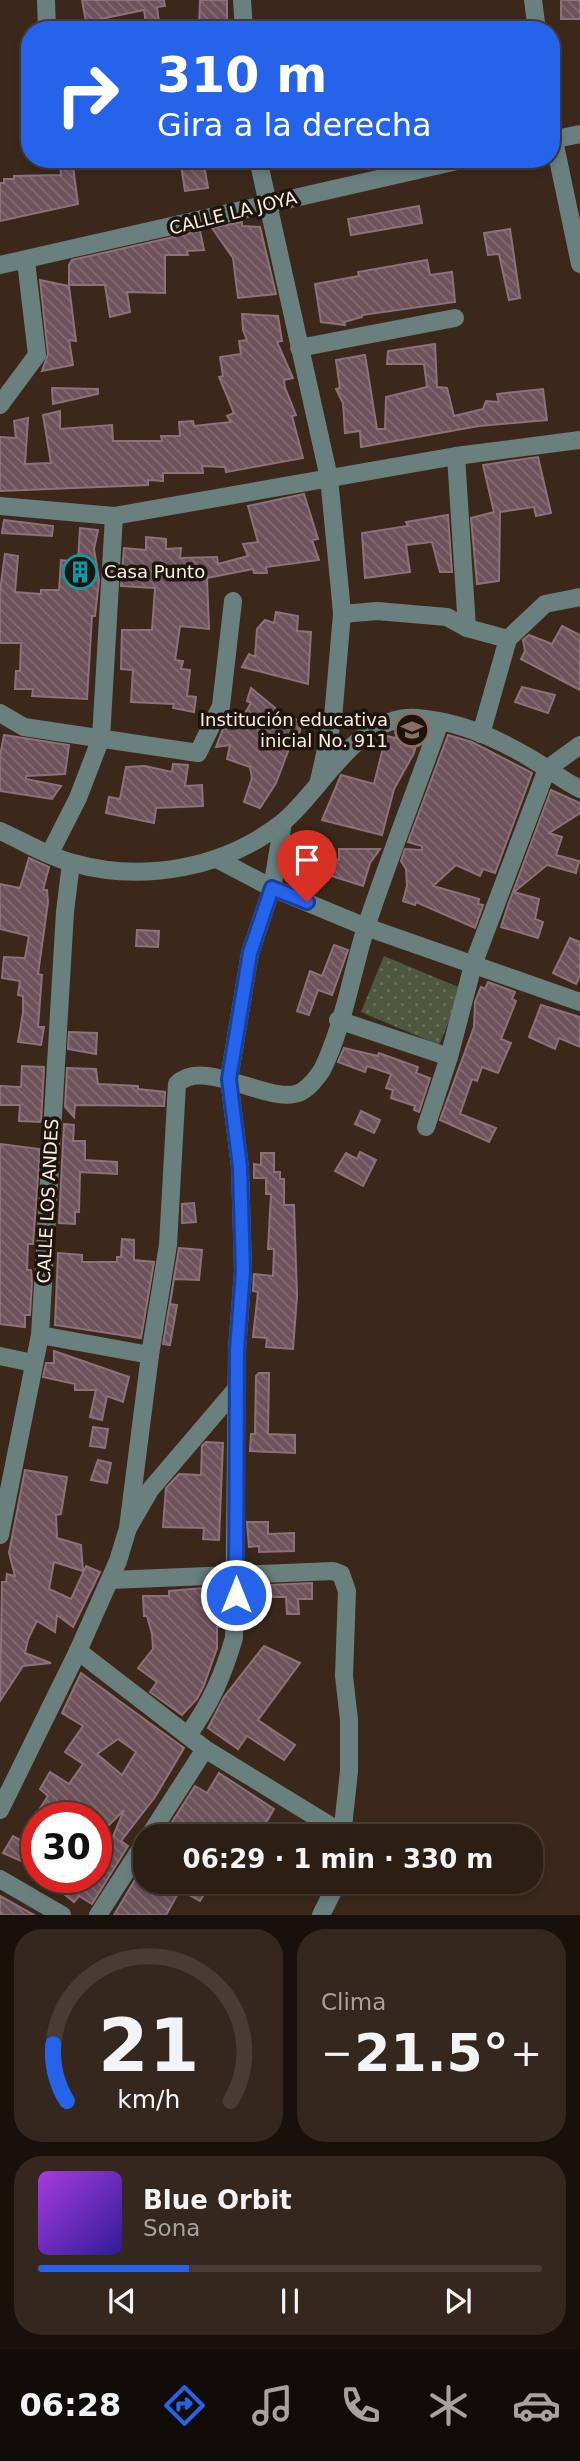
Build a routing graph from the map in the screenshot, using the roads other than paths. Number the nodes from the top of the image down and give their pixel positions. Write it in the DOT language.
graph roads {
  1 [pos="46,0"];
  2 [pos="243,0"];
  3 [pos="533,0"];
  4 [pos="47,21"];
  5 [pos="244,21"];
  6 [pos="536,21"];
  7 [pos="580,134"];
  8 [pos="560,135"];
  9 [pos="560,160"];
  10 [pos="260,168"];
  11 [pos="429,168"];
  12 [pos="268,207"];
  13 [pos="26,261"];
  14 [pos="580,264"];
  15 [pos="0,265"];
  16 [pos="455,318"];
  17 [pos="299,348"];
  18 [pos="0,405"];
  19 [pos="580,440"];
  20 [pos="456,456"];
  21 [pos="329,478"];
  22 [pos="0,506"];
  23 [pos="114,516"];
  24 [pos="580,597"];
  25 [pos="233,601"];
  26 [pos="342,614"];
  27 [pos="467,628"];
  28 [pos="508,639"];
  29 [pos="0,713"];
  30 [pos="440,722"];
  31 [pos="481,733"];
  32 [pos="101,738"];
  33 [pos="580,745"];
  34 [pos="547,769"];
  35 [pos="319,781"];
  36 [pos="580,789"];
  37 [pos="283,822"];
  38 [pos="0,831"];
  39 [pos="50,853"];
  40 [pos="218,859"];
  41 [pos="71,863"];
  42 [pos="272,888"];
  43 [pos="366,927"];
  44 [pos="473,965"];
  45 [pos="580,1002"];
  46 [pos="338,1020"];
  47 [pos="449,1057"];
  48 [pos="229,1079"];
  49 [pos="426,1127"];
  50 [pos="40,1335"];
  51 [pos="150,1354"];
  52 [pos="0,1356"];
  53 [pos="33,1363"];
  54 [pos="237,1388"];
  55 [pos="128,1528"];
  56 [pos="0,1535"];
  57 [pos="236,1576"];
  58 [pos="110,1580"];
  59 [pos="78,1651"];
  60 [pos="188,1735"];
  61 [pos="205,1749"];
  62 [pos="0,1811"];
  63 [pos="157,1824"];
  64 [pos="326,1824"];
  65 [pos="343,1824"];
  66 [pos="133,1861"];
  67 [pos="2,1883"];
  68 [pos="332,1894"];
  69 [pos="62,1915"];
  70 [pos="98,1915"];
  71 [pos="321,1915"];
  1 -- 4 [label="street"];
  2 -- 5 [label="street"];
  3 -- 6 [label="street"];
  7 -- 8 [label="street"];
  9 -- 14 [label="street"];
  10 -- 12 [label="street"];
  11 -- 12 [label="street, CALLE LA JOYA"];
  12 -- 13 [label="street, CALLE LA JOYA"];
  12 -- 17 [label="street"];
  13 -- 15 [label="street, CALLE LA JOYA"];
  13 -- 18 [label="street"];
  16 -- 17 [label="street"];
  17 -- 21 [label="street"];
  19 -- 20 [label="street"];
  20 -- 21 [label="street"];
  20 -- 27 [label="street"];
  21 -- 23 [label="street"];
  21 -- 26 [label="street"];
  22 -- 23 [label="street"];
  23 -- 32 [label="street"];
  24 -- 28 [label="street"];
  25 -- 32 [label="street"];
  26 -- 27 [label="street"];
  26 -- 35 [label="street"];
  27 -- 28 [label="street"];
  28 -- 31 [label="street"];
  29 -- 32 [label="street"];
  30 -- 31 [label="street"];
  30 -- 35 [label="street"];
  30 -- 43 [label="street"];
  31 -- 34 [label="street"];
  32 -- 39 [label="street"];
  33 -- 34 [label="street"];
  34 -- 36 [label="street"];
  34 -- 44 [label="street"];
  35 -- 37 [label="street"];
  37 -- 40 [label="street"];
  37 -- 42 [label="street"];
  38 -- 39 [label="street"];
  39 -- 41 [label="street"];
  40 -- 41 [label="street"];
  40 -- 42 [label="street"];
  41 -- 50 [label="street, CALLE LOS ANDES"];
  42 -- 43 [label="street"];
  42 -- 48 [label="street"];
  43 -- 44 [label="street"];
  43 -- 46 [label="street"];
  44 -- 45 [label="street"];
  44 -- 47 [label="street"];
  46 -- 47 [label="street"];
  46 -- 48 [label="street"];
  47 -- 49 [label="street"];
  48 -- 51 [label="street"];
  48 -- 54 [label="street"];
  50 -- 51 [label="street"];
  50 -- 53 [label="street, CALLE LOS ANDES"];
  51 -- 55 [label="street"];
  52 -- 53 [label="street"];
  53 -- 56 [label="street, CALLE LOS ANDES"];
  54 -- 55 [label="street"];
  54 -- 57 [label="street"];
  55 -- 58 [label="street"];
  57 -- 58 [label="street"];
  57 -- 60 [label="street"];
  57 -- 65 [label="street"];
  58 -- 59 [label="street"];
  59 -- 60 [label="street"];
  59 -- 62 [label="street"];
  60 -- 61 [label="street"];
  61 -- 63 [label="street"];
  61 -- 64 [label="street"];
  66 -- 70 [label="street"];
  67 -- 69 [label="street"];
  68 -- 71 [label="street"];
}
